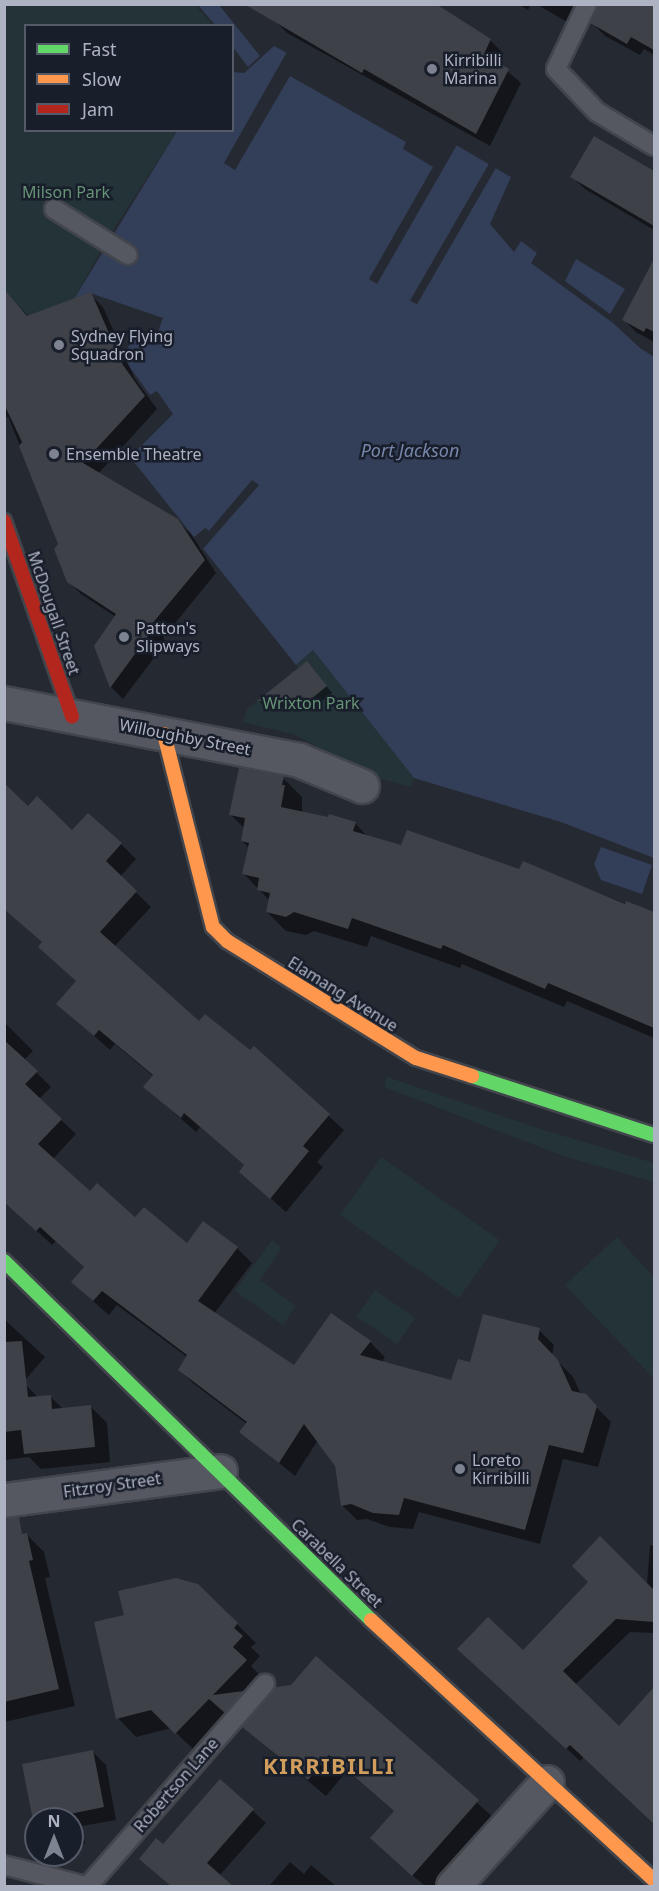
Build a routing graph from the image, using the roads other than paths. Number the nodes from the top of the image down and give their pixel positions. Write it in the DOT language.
graph roads {
  1 [pos="587,4"];
  2 [pos="654,146"];
  3 [pos="54,209"];
  4 [pos="128,255"];
  5 [pos="4,521"];
  6 [pos="4,703"];
  7 [pos="72,716"];
  8 [pos="164,734"];
  9 [pos="362,786"];
  10 [pos="654,1135"];
  11 [pos="4,1261"];
  12 [pos="220,1471"];
  13 [pos="4,1500"];
  14 [pos="265,1684"];
  15 [pos="547,1782"];
  16 [pos="4,1865"];
  17 [pos="654,1880"];
  18 [pos="86,1887"];
  19 [pos="453,1887"];
  1 -- 2 [label="lane"];
  3 -- 4 [label="lane"];
  5 -- 7 [label="street, McDougall Street"];
  6 -- 7 [label="street, Willoughby Street"];
  7 -- 8 [label="street, Willoughby Street"];
  8 -- 9 [label="street, Willoughby Street"];
  8 -- 10 [label="street, Elamang Avenue"];
  11 -- 12 [label="street, Carabella Street"];
  12 -- 13 [label="street, Fitzroy Street"];
  12 -- 15 [label="street, Carabella Street"];
  14 -- 18 [label="lane, Robertson Lane"];
  15 -- 17 [label="street, Carabella Street"];
  15 -- 19 [label="street"];
  16 -- 18 [label="lane, Robertson Lane"];
}
